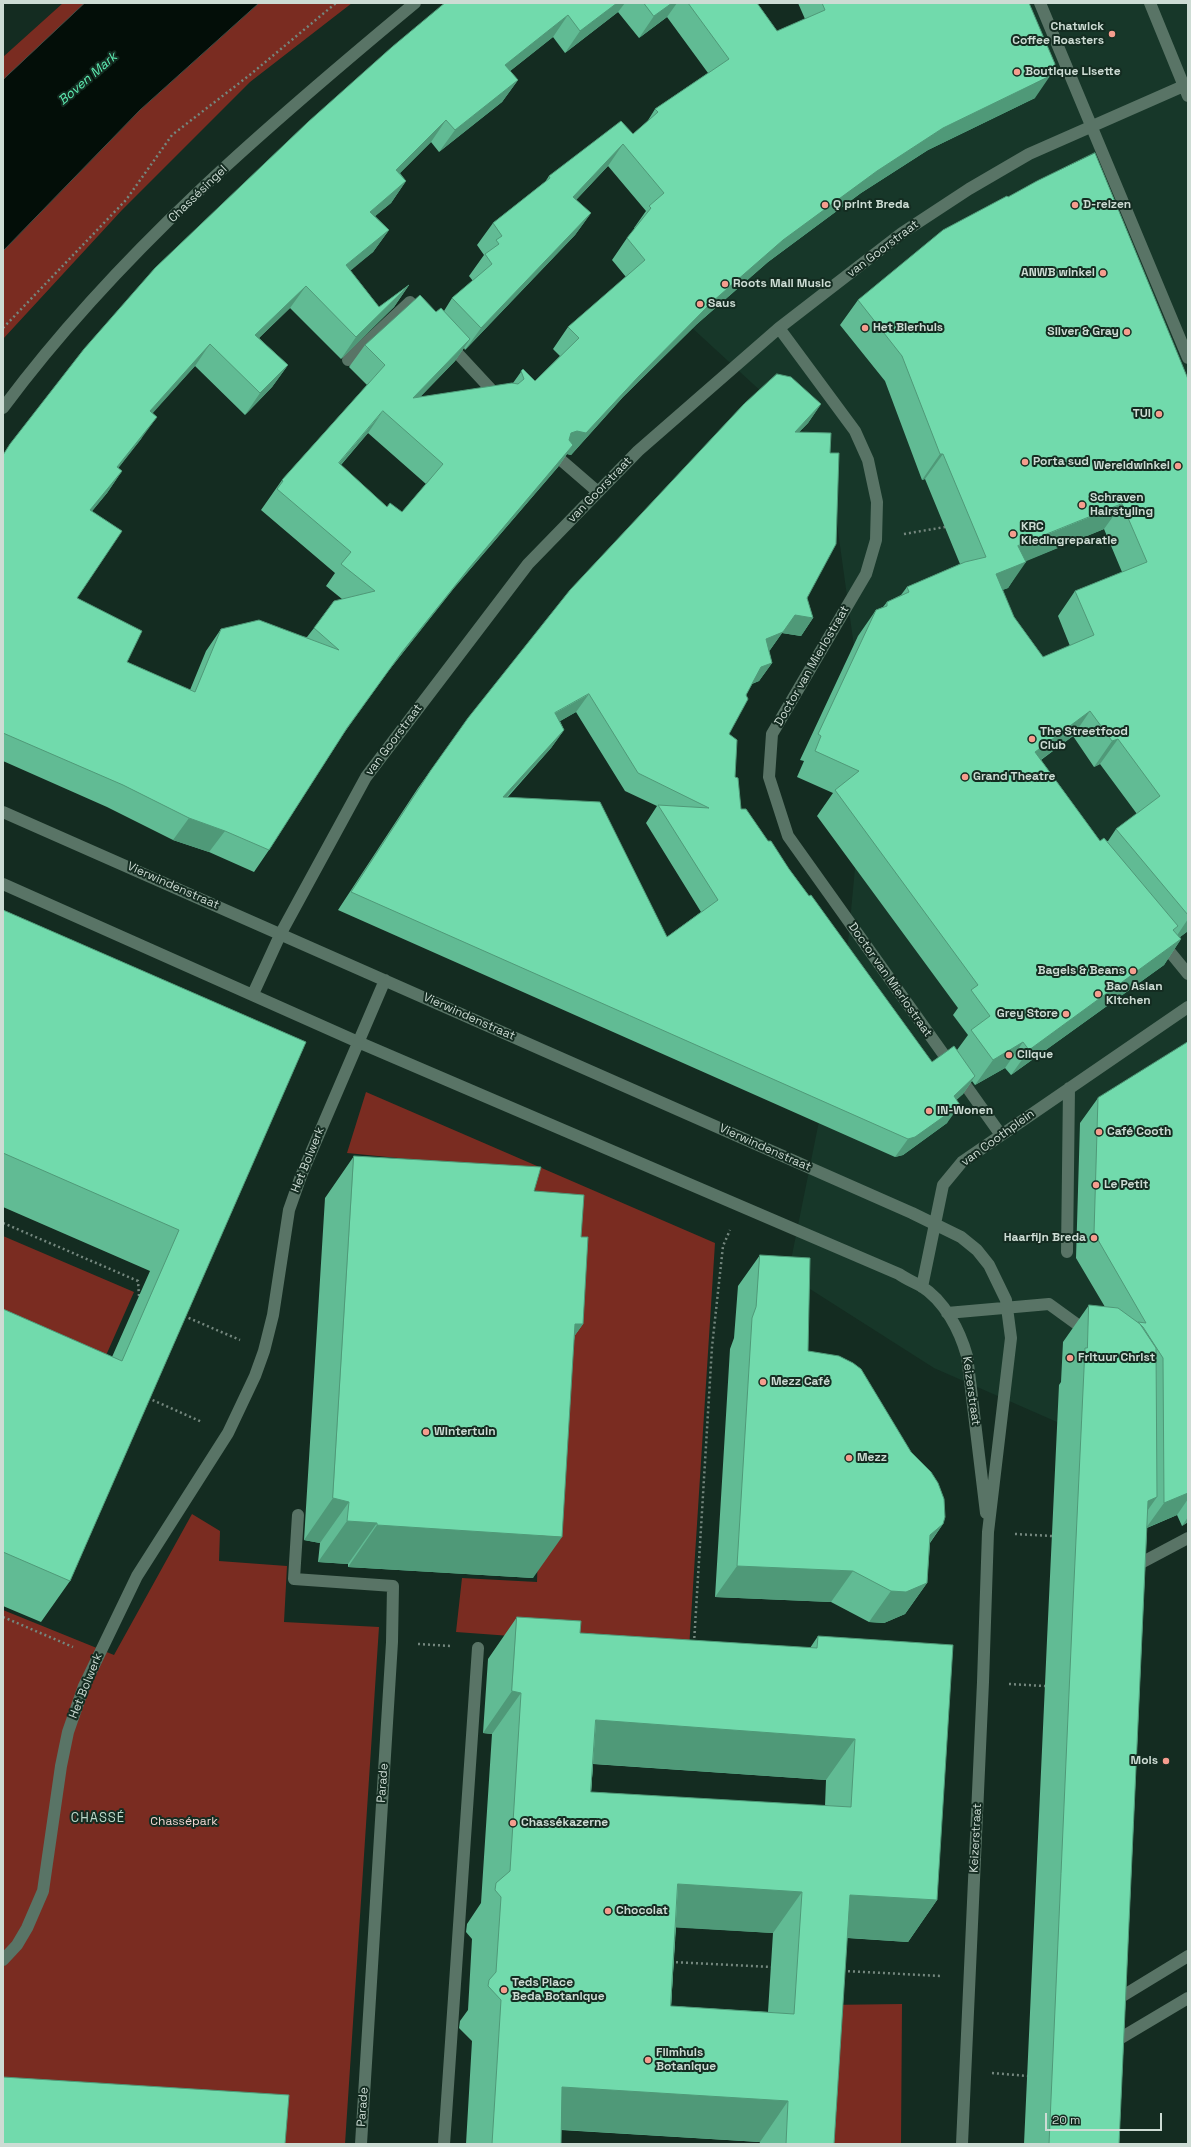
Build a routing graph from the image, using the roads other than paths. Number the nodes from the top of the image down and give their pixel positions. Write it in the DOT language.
graph roads {
  1 [pos="415,3"];
  2 [pos="1040,3"];
  3 [pos="1150,3"];
  4 [pos="1187,89"];
  5 [pos="1092,126"];
  6 [pos="431,325"];
  7 [pos="779,328"];
  8 [pos="442,336"];
  9 [pos="1188,358"];
  10 [pos="348,360"];
  11 [pos="501,399"];
  12 [pos="3,408"];
  13 [pos="561,460"];
  14 [pos="598,492"];
  15 [pos="3,812"];
  16 [pos="3,884"];
  17 [pos="281,933"];
  18 [pos="1156,935"];
  19 [pos="1188,974"];
  20 [pos="385,980"];
  21 [pos="253,994"];
  22 [pos="1188,1007"];
  23 [pos="358,1042"];
  24 [pos="1070,1088"];
  25 [pos="1001,1135"];
  26 [pos="935,1223"];
  27 [pos="1067,1252"];
  28 [pos="999,1282"];
  29 [pos="922,1287"];
  30 [pos="1007,1307"];
  31 [pos="947,1313"];
  32 [pos="1096,1339"];
  33 [pos="298,1515"];
  34 [pos="988,1532"];
  35 [pos="1188,1538"];
  36 [pos="1139,1552"];
  37 [pos="478,1648"];
  38 [pos="1188,1956"];
  39 [pos="3,1960"];
  40 [pos="1116,1985"];
  41 [pos="1188,1998"];
  42 [pos="1116,2000"];
  43 [pos="1115,2014"];
  44 [pos="1114,2028"];
  45 [pos="1114,2042"];
  46 [pos="1112,2057"];
  47 [pos="361,2144"];
  48 [pos="444,2144"];
  49 [pos="962,2144"];
  1 -- 12 [label="street, Chassésingel"];
  2 -- 5 [label="street"];
  3 -- 4 [label="street"];
  4 -- 5 [label="street, van Goorstraat"];
  5 -- 7 [label="street, van Goorstraat"];
  5 -- 9 [label="street"];
  6 -- 10 [label="street"];
  7 -- 14 [label="street, van Goorstraat"];
  7 -- 25 [label="street, Doctor van Mierlostraat"];
  8 -- 11 [label="street"];
  13 -- 14 [label="street"];
  14 -- 17 [label="street, van Goorstraat"];
  15 -- 17 [label="street, Vierwindenstraat"];
  16 -- 21 [label="street"];
  17 -- 20 [label="street, Vierwindenstraat"];
  17 -- 21 [label="street, van Goorstraat"];
  18 -- 19 [label="street"];
  20 -- 23 [label="street, Het Bolwerk"];
  20 -- 26 [label="street, Vierwindenstraat"];
  21 -- 23 [label="street"];
  22 -- 24 [label="street, van Coothplein"];
  23 -- 29 [label="street"];
  23 -- 39 [label="street, Het Bolwerk"];
  24 -- 25 [label="street, van Coothplein"];
  24 -- 27 [label="street"];
  25 -- 26 [label="street, van Coothplein"];
  26 -- 28 [label="street, Vierwindenstraat"];
  26 -- 29 [label="street"];
  28 -- 30 [label="street, Keizerstraat"];
  29 -- 31 [label="street"];
  30 -- 31 [label="street"];
  30 -- 32 [label="street"];
  30 -- 34 [label="street, Keizerstraat"];
  31 -- 34 [label="street, Keizerstraat"];
  33 -- 47 [label="street, Parade"];
  34 -- 49 [label="street, Keizerstraat"];
  35 -- 36 [label="street"];
  37 -- 48 [label="street"];
  38 -- 42 [label="street"];
  40 -- 42 [label="street"];
  41 -- 45 [label="street"];
  42 -- 43 [label="street"];
  44 -- 45 [label="street"];
  45 -- 46 [label="street"];
}
